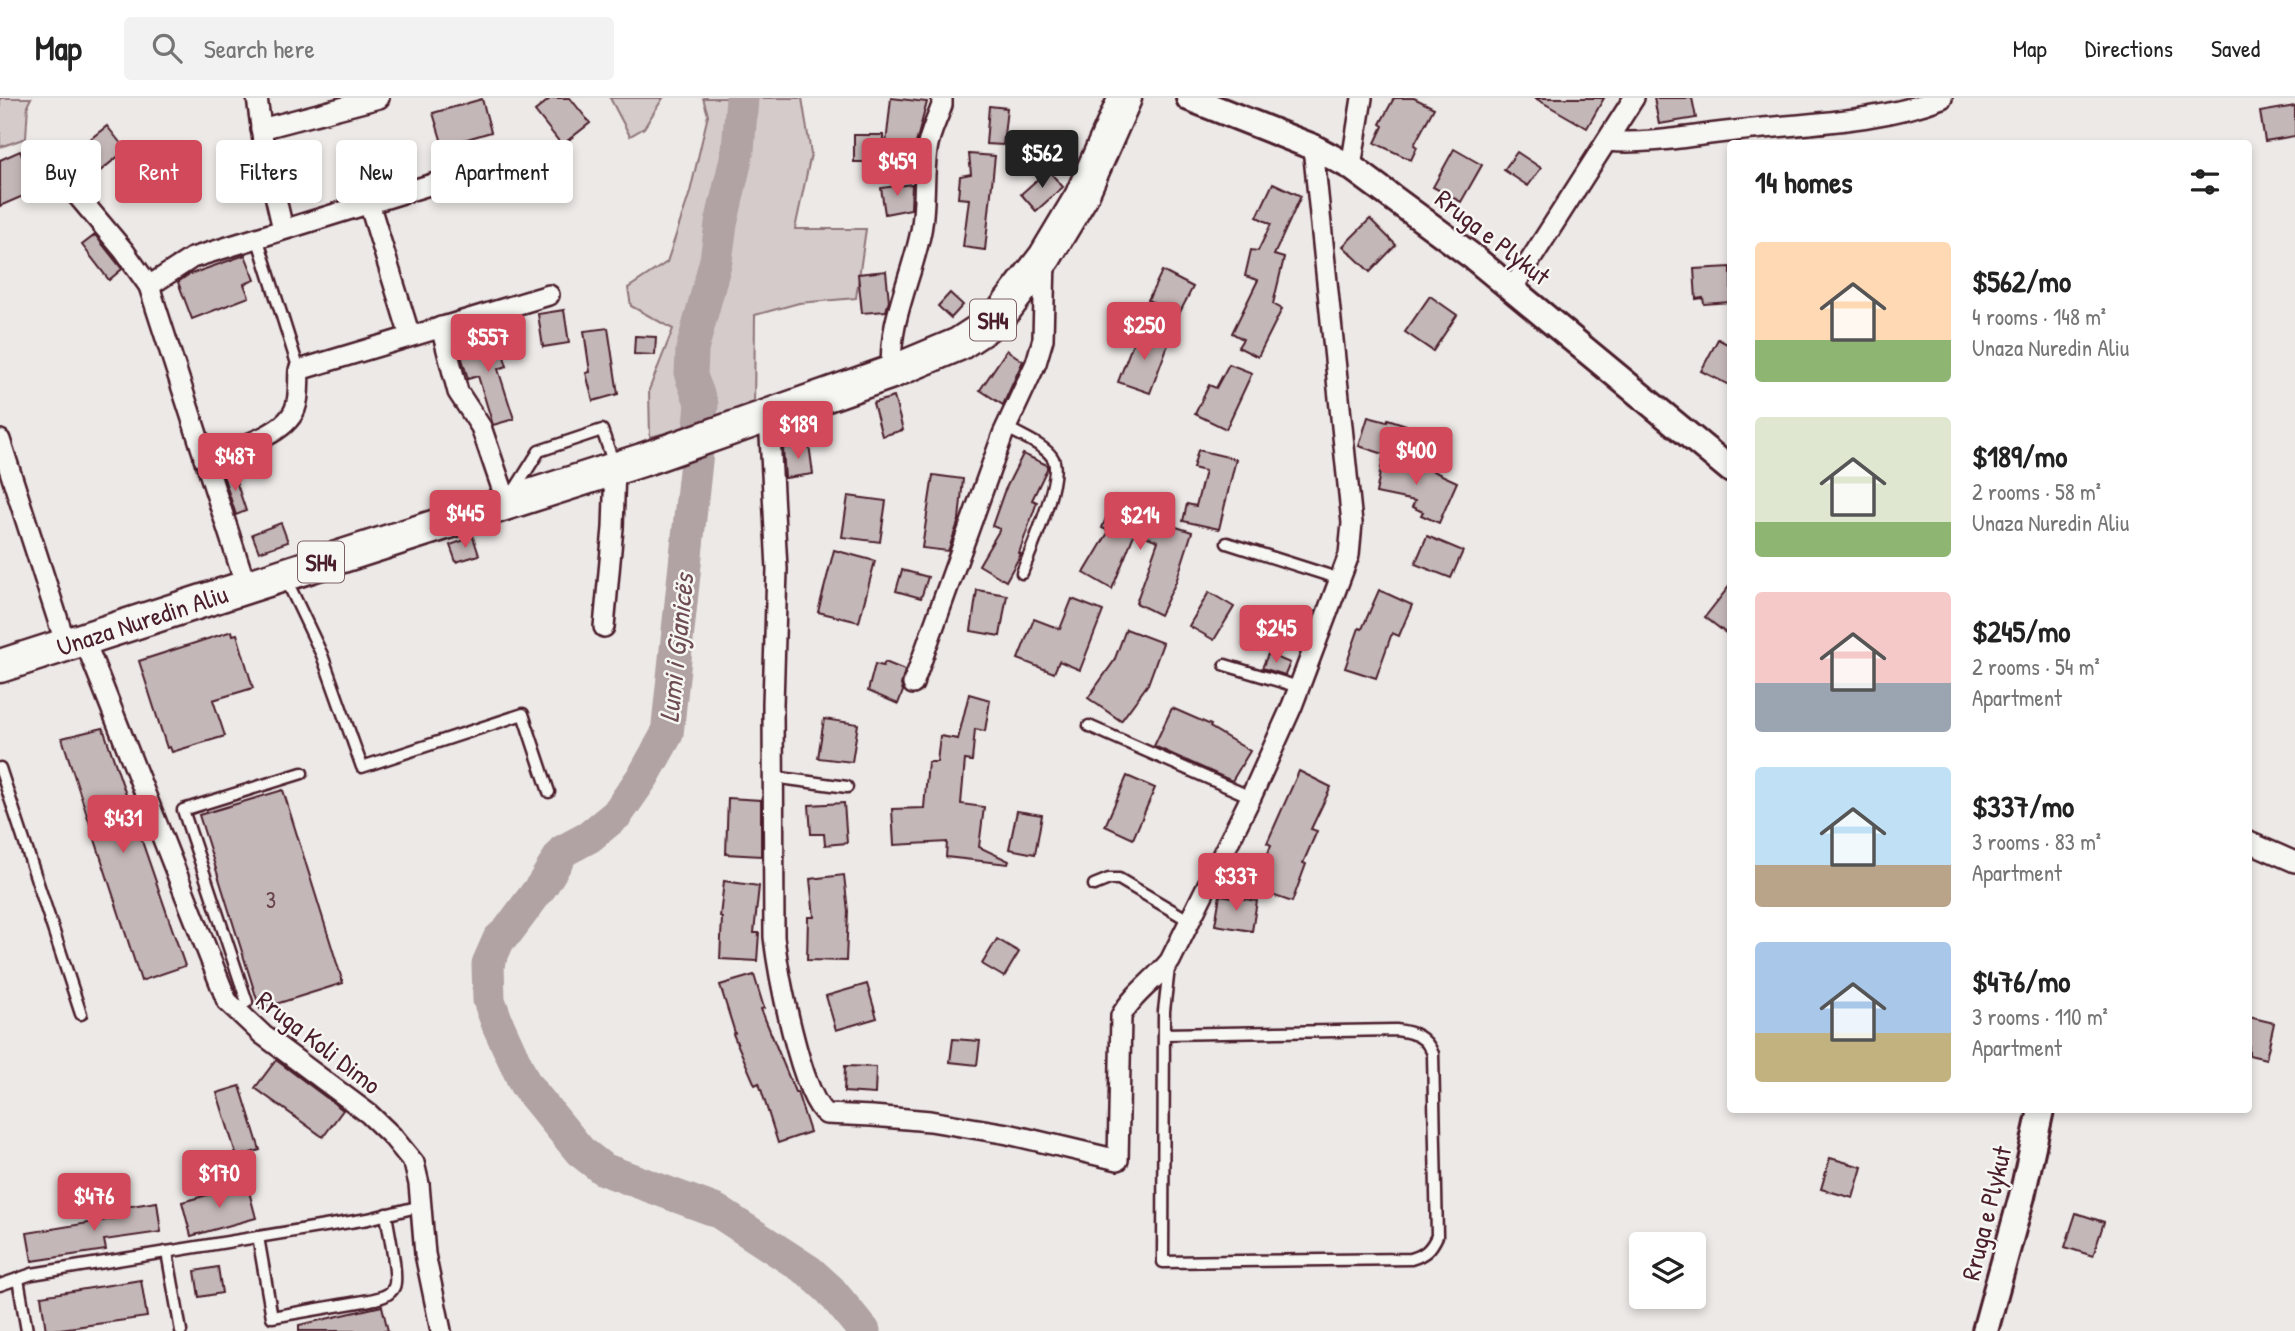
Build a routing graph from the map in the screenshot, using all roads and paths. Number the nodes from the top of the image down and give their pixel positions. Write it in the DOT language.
graph roads {
  1 [pos="257,98"];
  2 [pos="379,98"];
  3 [pos="942,98"];
  4 [pos="1125,98"];
  5 [pos="1189,98"];
  6 [pos="1362,98"];
  7 [pos="1633,98"];
  8 [pos="1942,98"];
  9 [pos="261,129"];
  10 [pos="1606,141"];
  11 [pos="1313,147"];
  12 [pos="1351,167"];
  13 [pos="84,203"];
  14 [pos="369,203"];
  15 [pos="283,229"];
  16 [pos="257,237"];
  17 [pos="1045,257"];
  18 [pos="149,286"];
  19 [pos="1512,289"];
  20 [pos="549,295"];
  21 [pos="441,327"];
  22 [pos="410,336"];
  23 [pos="299,370"];
  24 [pos="891,372"];
  25 [pos="762,419"];
  26 [pos="1006,427"];
  27 [pos="0,440"];
  28 [pos="204,459"];
  29 [pos="629,464"];
  30 [pos="1727,467"];
  31 [pos="5,470"];
  32 [pos="506,503"];
  33 [pos="1227,543"];
  34 [pos="1022,573"];
  35 [pos="284,574"];
  36 [pos="1340,579"];
  37 [pos="246,586"];
  38 [pos="604,627"];
  39 [pos="75,642"];
  40 [pos="1225,665"];
  41 [pos="0,666"];
  42 [pos="913,684"];
  43 [pos="1299,687"];
  44 [pos="1089,726"];
  45 [pos="0,768"];
  46 [pos="302,773"];
  47 [pos="773,776"];
  48 [pos="848,787"];
  49 [pos="549,792"];
  50 [pos="1251,797"];
  51 [pos="2252,843"];
  52 [pos="2295,862"];
  53 [pos="1094,885"];
  54 [pos="218,915"];
  55 [pos="1190,921"];
  56 [pos="195,923"];
  57 [pos="1170,961"];
  58 [pos="247,1002"];
  59 [pos="81,1014"];
  60 [pos="1164,1034"];
  61 [pos="2039,1113"];
  62 [pos="421,1206"];
  63 [pos="386,1214"];
  64 [pos="258,1237"];
  65 [pos="167,1252"];
  66 [pos="18,1279"];
  67 [pos="0,1284"];
  68 [pos="27,1331"];
  69 [pos="181,1331"];
  70 [pos="441,1331"];
  71 [pos="1985,1331"];
  1 -- 9 [label="street"];
  2 -- 9 [label="street"];
  3 -- 24 [label="street"];
  4 -- 17 [label="main road, Unaza Nuredin Aliu / SH4"];
  5 -- 11 [label="street, Rruga e Plykut"];
  6 -- 12 [label="street"];
  7 -- 10 [label="street"];
  8 -- 10 [label="street"];
  9 -- 15 [label="street"];
  10 -- 19 [label="street"];
  11 -- 12 [label="street, Rruga e Plykut"];
  11 -- 36 [label="street"];
  12 -- 19 [label="street, Rruga e Plykut"];
  13 -- 18 [label="street"];
  14 -- 15 [label="street"];
  14 -- 22 [label="street"];
  15 -- 16 [label="street"];
  16 -- 18 [label="street"];
  16 -- 23 [label="lane"];
  17 -- 24 [label="main road, Unaza Nuredin Aliu / SH4"];
  17 -- 26 [label="street"];
  18 -- 28 [label="street"];
  19 -- 30 [label="street, Rruga e Plykut"];
  20 -- 21 [label="street"];
  21 -- 22 [label="street"];
  21 -- 32 [label="street"];
  22 -- 23 [label="street"];
  23 -- 28 [label="street"];
  24 -- 25 [label="main road, Unaza Nuredin Aliu / SH4"];
  25 -- 29 [label="main road, Unaza Nuredin Aliu / SH4"];
  25 -- 47 [label="street"];
  26 -- 34 [label="lane"];
  26 -- 42 [label="street"];
  27 -- 31 [label="street, Rruga Koli Dimo"];
  28 -- 37 [label="street"];
  29 -- 32 [label="main road, Unaza Nuredin Aliu / SH4"];
  29 -- 38 [label="street"];
  31 -- 39 [label="street, Rruga Koli Dimo"];
  32 -- 35 [label="main road, Unaza Nuredin Aliu / SH4"];
  33 -- 36 [label="lane"];
  35 -- 37 [label="main road, Unaza Nuredin Aliu / SH4"];
  35 -- 49 [label="lane"];
  36 -- 43 [label="street"];
  37 -- 39 [label="main road, Unaza Nuredin Aliu / SH4"];
  39 -- 41 [label="main road, Unaza Nuredin Aliu / SH4"];
  39 -- 56 [label="street, Rruga Koli Dimo"];
  40 -- 43 [label="lane"];
  43 -- 50 [label="street"];
  44 -- 50 [label="lane"];
  45 -- 59 [label="lane"];
  46 -- 54 [label="lane, Rruga Koli Dimo"];
  47 -- 48 [label="lane"];
  47 -- 57 [label="street"];
  50 -- 55 [label="street"];
  51 -- 52 [label="street"];
  53 -- 55 [label="lane"];
  54 -- 56 [label="lane"];
  54 -- 58 [label="lane, Rruga Koli Dimo"];
  55 -- 57 [label="street"];
  56 -- 62 [label="street, Rruga Koli Dimo"];
  57 -- 60 [label="lane"];
  60 -- 60 [label="lane"];
  61 -- 71 [label="street, Rruga e Plykut"];
  62 -- 63 [label="lane"];
  62 -- 70 [label="street, Rruga Koli Dimo"];
  63 -- 64 [label="lane"];
  63 -- 64 [label="lane"];
  64 -- 65 [label="lane"];
  65 -- 66 [label="lane"];
  65 -- 69 [label="lane"];
  66 -- 67 [label="lane"];
  66 -- 68 [label="lane"];
}
